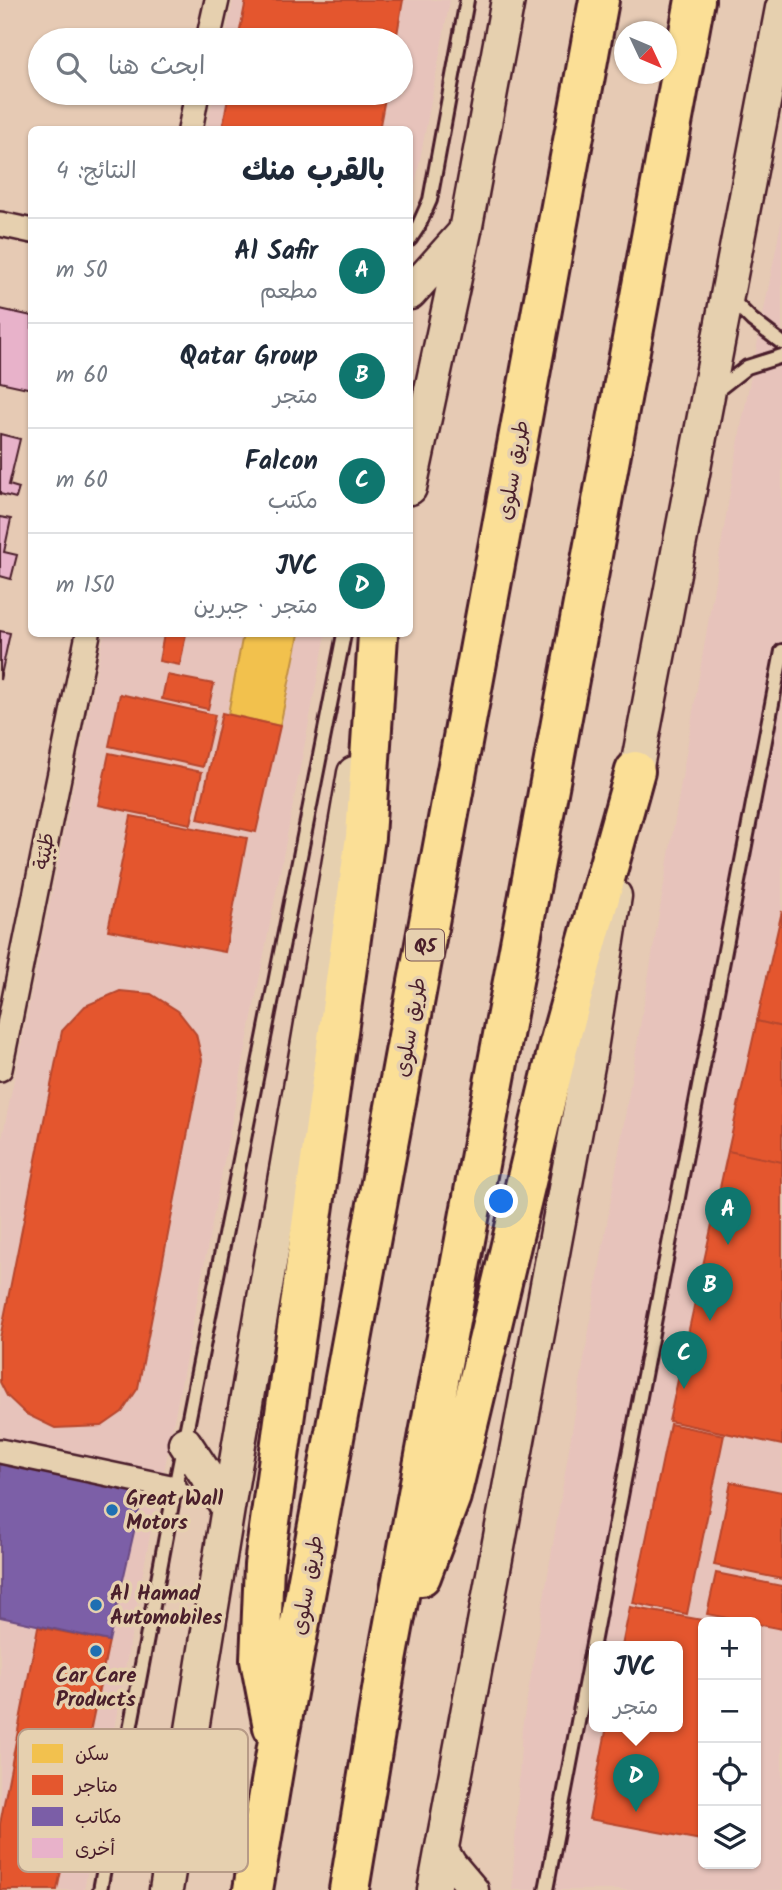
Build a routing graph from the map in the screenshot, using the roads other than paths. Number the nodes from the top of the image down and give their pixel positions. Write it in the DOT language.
graph roads {
  1 [pos="217,0"];
  2 [pos="467,0"];
  3 [pos="508,0"];
  4 [pos="600,0"];
  5 [pos="695,0"];
  6 [pos="782,8"];
  7 [pos="211,28"];
  8 [pos="195,105"];
  9 [pos="191,126"];
  10 [pos="0,224"];
  11 [pos="28,230"];
  12 [pos="465,231"];
  13 [pos="413,234"];
  14 [pos="413,287"];
  15 [pos="727,295"];
  16 [pos="782,343"];
  17 [pos="782,356"];
  18 [pos="709,397"];
  19 [pos="413,474"];
  20 [pos="87,637"];
  21 [pos="366,637"];
  22 [pos="367,637"];
  23 [pos="367,637"];
  24 [pos="782,651"];
  25 [pos="635,771"];
  26 [pos="0,1069"];
  27 [pos="185,1443"];
  28 [pos="0,1451"];
  29 [pos="175,1488"];
  30 [pos="228,1508"];
  31 [pos="593,1641"];
  32 [pos="589,1664"];
  33 [pos="386,1666"];
  34 [pos="130,1729"];
  35 [pos="192,1729"];
  36 [pos="277,1747"];
  37 [pos="442,1847"];
  38 [pos="103,1872"];
  39 [pos="169,1872"];
  40 [pos="100,1890"];
  41 [pos="166,1890"];
  42 [pos="253,1890"];
  43 [pos="349,1890"];
  44 [pos="434,1890"];
  45 [pos="474,1890"];
  46 [pos="546,1890"];
  1 -- 7 [label="street"];
  2 -- 13 [label="lane"];
  3 -- 12 [label="main road"];
  4 -- 36 [label="highway, طريق سلوى / Q5"];
  5 -- 33 [label="highway"];
  6 -- 15 [label="main road"];
  8 -- 9 [label="street"];
  10 -- 11 [label="street"];
  12 -- 14 [label="main road"];
  12 -- 19 [label="main road"];
  15 -- 16 [label="lane"];
  15 -- 18 [label="main road"];
  17 -- 18 [label="lane"];
  18 -- 25 [label="main road"];
  20 -- 26 [label="street, طَيْبَة"];
  21 -- 27 [label="lane"];
  22 -- 36 [label="highway"];
  23 -- 30 [label="main road"];
  24 -- 31 [label="lane"];
  25 -- 33 [label="highway"];
  25 -- 37 [label="main road"];
  27 -- 29 [label="lane"];
  27 -- 30 [label="main road"];
  28 -- 29 [label="street"];
  29 -- 34 [label="lane"];
  30 -- 35 [label="main road"];
  32 -- 46 [label="lane"];
  33 -- 43 [label="highway"];
  36 -- 42 [label="highway, طريق سلوى / Q5"];
  37 -- 44 [label="main road"];
  37 -- 45 [label="street"];
  38 -- 40 [label="lane"];
  39 -- 41 [label="main road"];
}
